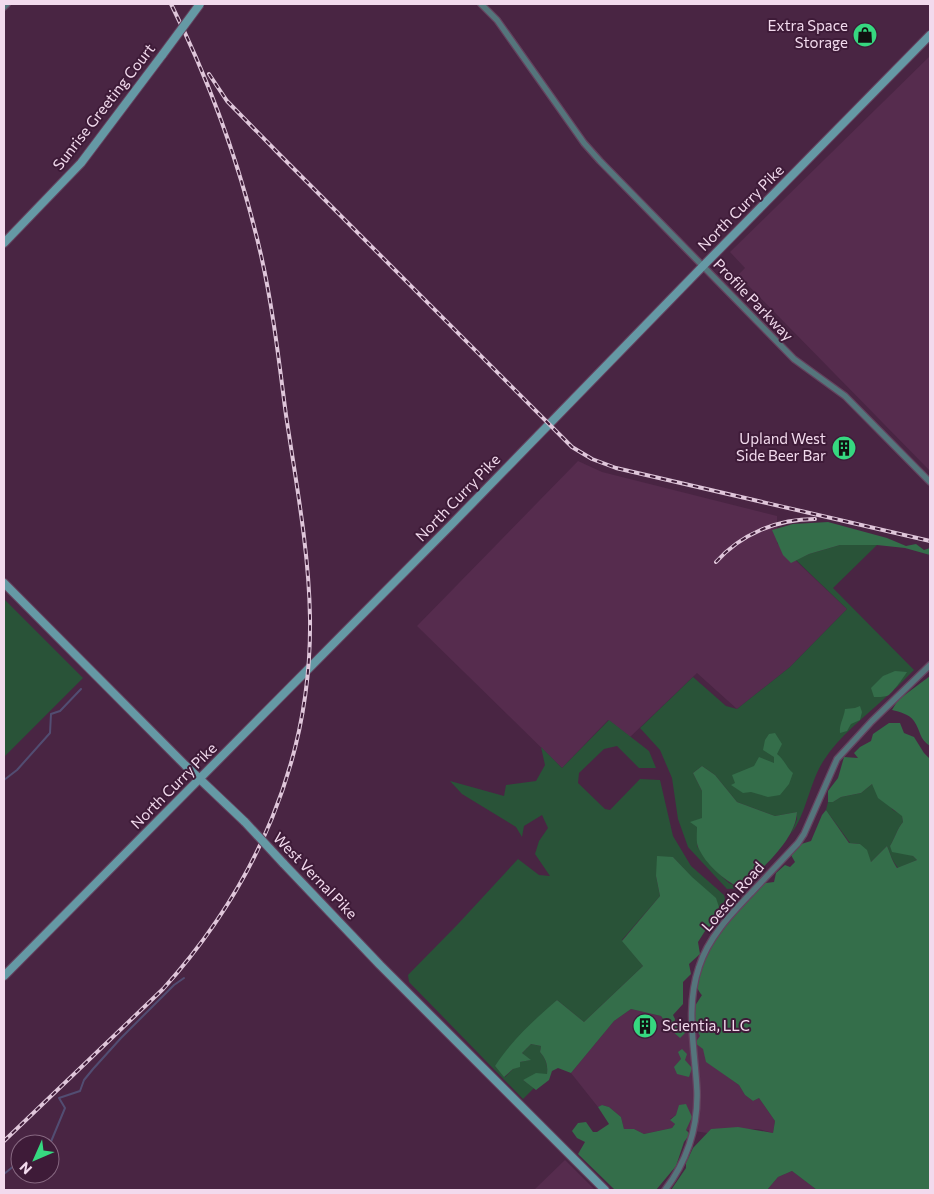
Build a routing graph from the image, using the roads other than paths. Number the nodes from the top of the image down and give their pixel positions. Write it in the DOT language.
graph roads {
  1 [pos="7,4"];
  2 [pos="200,4"];
  3 [pos="481,4"];
  4 [pos="4,7"];
  5 [pos="930,36"];
  6 [pos="4,244"];
  7 [pos="703,266"];
  8 [pos="930,482"];
  9 [pos="4,584"];
  10 [pos="930,665"];
  11 [pos="200,780"];
  12 [pos="4,976"];
  13 [pos="604,1190"];
  14 [pos="666,1190"];
  1 -- 4 [label="street"];
  2 -- 6 [label="main road, Sunrise Greeting Court, bridge"];
  3 -- 7 [label="street, Profile Parkway"];
  5 -- 7 [label="main road, North Curry Pike"];
  7 -- 8 [label="street, Profile Parkway"];
  7 -- 11 [label="main road, North Curry Pike"];
  9 -- 11 [label="main road, West Vernal Pike"];
  10 -- 14 [label="street, Loesch Road"];
  11 -- 12 [label="main road, North Curry Pike"];
  11 -- 13 [label="main road, West Vernal Pike, bridge"];
}
